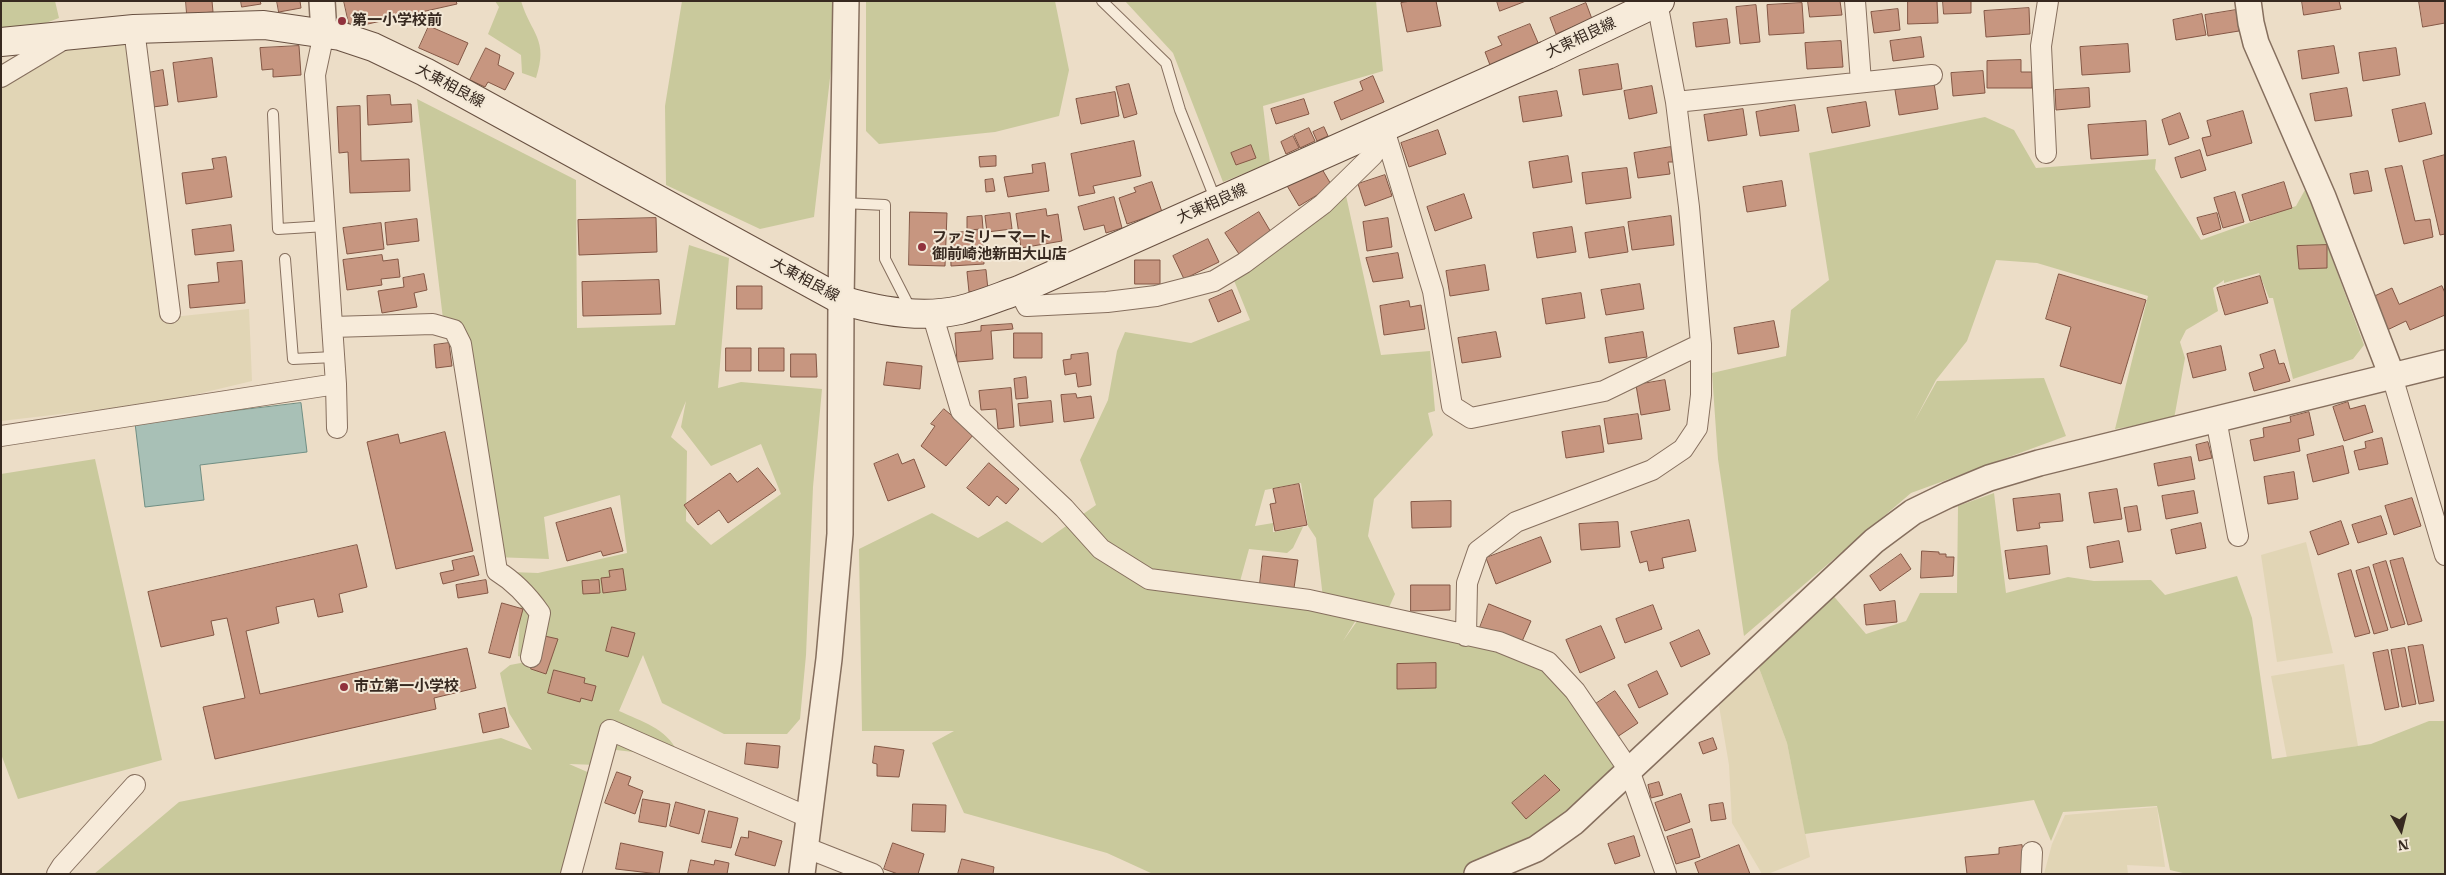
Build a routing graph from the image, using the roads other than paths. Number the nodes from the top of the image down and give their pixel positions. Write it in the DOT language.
graph roads {
  1 [pos="322,1"];
  2 [pos="846,1"];
  3 [pos="1102,1"];
  4 [pos="1855,1"];
  5 [pos="2048,1"];
  6 [pos="2248,1"];
  7 [pos="1659,2"];
  8 [pos="134,29"];
  9 [pos="324,33"];
  10 [pos="70,35"];
  11 [pos="1,42"];
  12 [pos="1932,75"];
  13 [pos="1,77"];
  14 [pos="1862,82"];
  15 [pos="1676,102"];
  16 [pos="273,114"];
  17 [pos="1375,130"];
  18 [pos="2046,153"];
  19 [pos="1216,202"];
  20 [pos="842,203"];
  21 [pos="326,226"];
  22 [pos="285,260"];
  23 [pos="1019,290"];
  24 [pos="841,300"];
  25 [pos="170,313"];
  26 [pos="922,313"];
  27 [pos="332,327"];
  28 [pos="1701,344"];
  29 [pos="334,357"];
  30 [pos="2445,363"];
  31 [pos="2392,376"];
  32 [pos="336,384"];
  33 [pos="2216,419"];
  34 [pos="337,428"];
  35 [pos="1,436"];
  36 [pos="2238,536"];
  37 [pos="2445,555"];
  38 [pos="1466,636"];
  39 [pos="531,657"];
  40 [pos="1629,770"];
  41 [pos="135,785"];
  42 [pos="810,818"];
  43 [pos="807,848"];
  44 [pos="2032,852"];
  45 [pos="57,874"];
  46 [pos="572,874"];
  47 [pos="802,874"];
  48 [pos="873,874"];
  49 [pos="1477,874"];
  50 [pos="1666,874"];
  51 [pos="2031,874"];
  1 -- 9 [label="street"];
  2 -- 20 [label="street"];
  3 -- 19 [label="lane"];
  4 -- 14 [label="street"];
  5 -- 18 [label="street"];
  6 -- 31 [label="street"];
  7 -- 15 [label="street"];
  7 -- 17 [label="main road, 大東相良線"];
  8 -- 9 [label="main road, 大東相良線"];
  8 -- 10 [label="main road, 大東相良線"];
  8 -- 25 [label="street"];
  9 -- 21 [label="street"];
  9 -- 24 [label="main road, 大東相良線"];
  10 -- 11 [label="main road, 大東相良線"];
  10 -- 13 [label="street"];
  12 -- 14 [label="street"];
  14 -- 15 [label="street"];
  15 -- 28 [label="street"];
  16 -- 21 [label="lane"];
  17 -- 19 [label="main road, 大東相良線"];
  17 -- 23 [label="street"];
  17 -- 28 [label="street"];
  19 -- 23 [label="main road, 大東相良線"];
  20 -- 24 [label="street"];
  20 -- 26 [label="lane"];
  21 -- 27 [label="street"];
  22 -- 29 [label="lane"];
  23 -- 26 [label="main road, 大東相良線"];
  24 -- 26 [label="main road, 大東相良線"];
  24 -- 42 [label="street"];
  26 -- 38 [label="street"];
  27 -- 29 [label="street"];
  27 -- 39 [label="street"];
  28 -- 38 [label="street"];
  29 -- 32 [label="street"];
  30 -- 31 [label="street"];
  31 -- 33 [label="street"];
  31 -- 37 [label="street"];
  32 -- 34 [label="street"];
  32 -- 35 [label="street"];
  33 -- 36 [label="street"];
  33 -- 40 [label="street"];
  38 -- 40 [label="street"];
  40 -- 49 [label="street"];
  40 -- 50 [label="street"];
  41 -- 45 [label="street"];
  42 -- 43 [label="street"];
  42 -- 46 [label="street"];
  43 -- 47 [label="street"];
  43 -- 48 [label="street"];
  44 -- 51 [label="street"];
}
